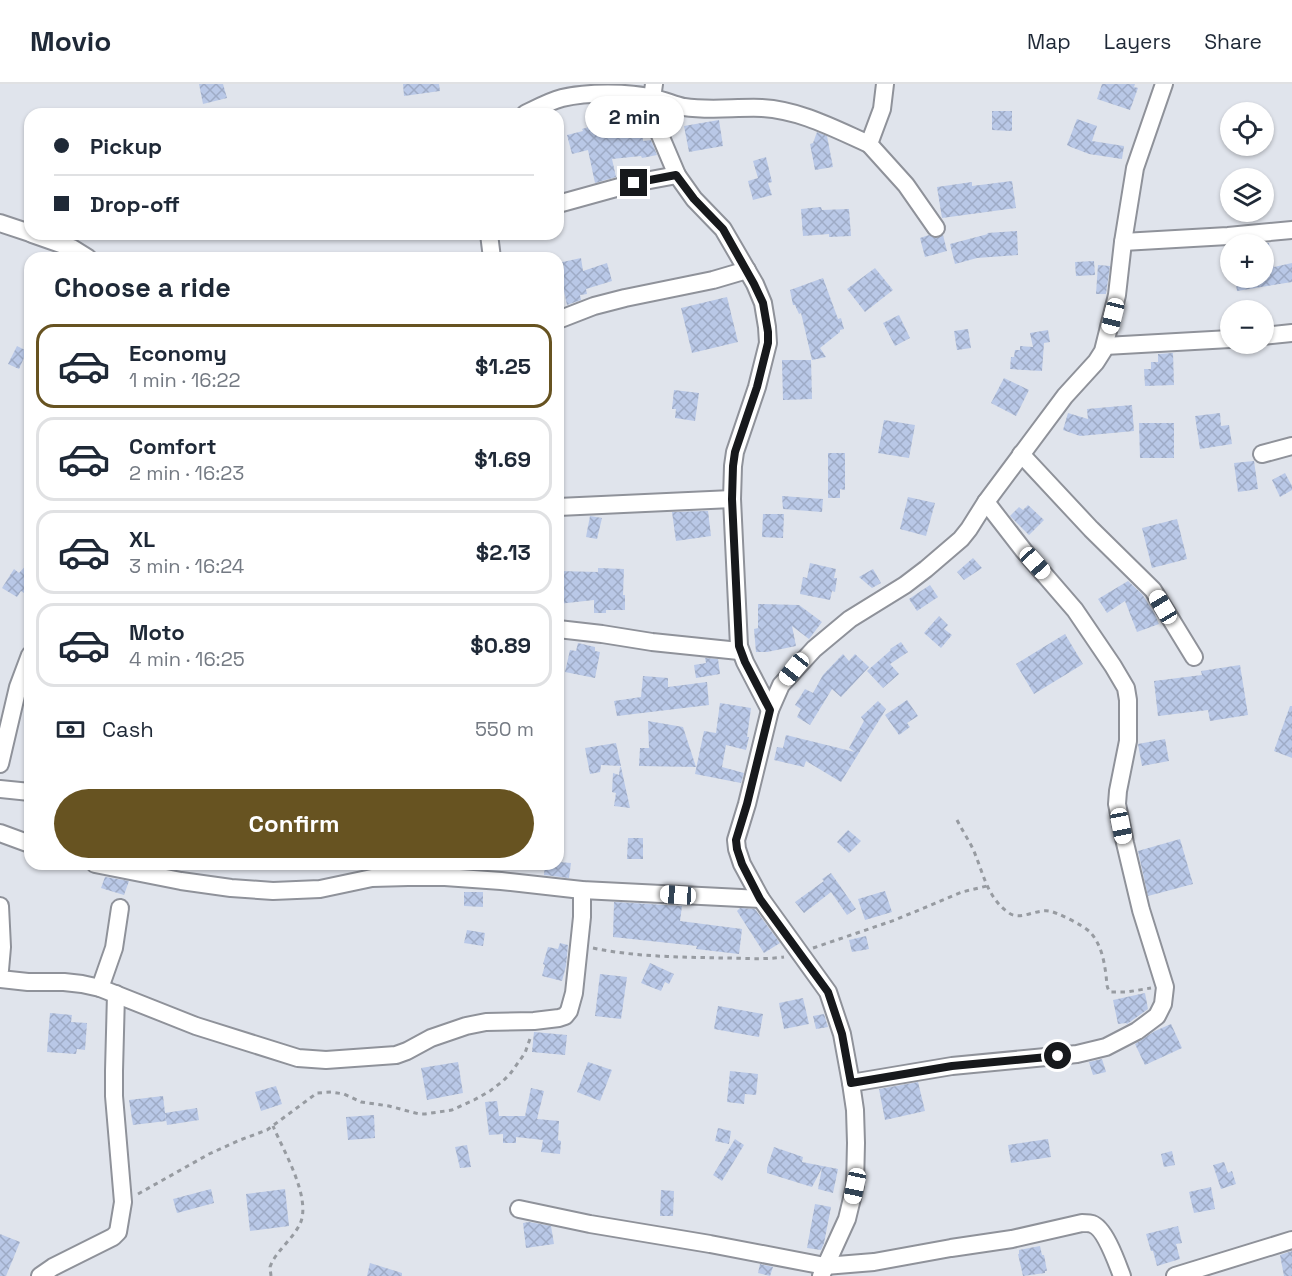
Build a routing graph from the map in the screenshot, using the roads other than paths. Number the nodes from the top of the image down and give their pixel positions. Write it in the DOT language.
graph roads {
  1 [pos="885,84"];
  2 [pos="1164,84"];
  3 [pos="560,91"];
  4 [pos="653,91"];
  5 [pos="534,108"];
  6 [pos="869,144"];
  7 [pos="676,175"];
  8 [pos="564,202"];
  9 [pos="0,223"];
  10 [pos="936,228"];
  11 [pos="1292,230"];
  12 [pos="24,232"];
  13 [pos="49,240"];
  14 [pos="1123,242"];
  15 [pos="78,252"];
  16 [pos="747,270"];
  17 [pos="564,318"];
  18 [pos="1292,333"];
  19 [pos="1274,335"];
  20 [pos="1220,340"];
  21 [pos="1105,346"];
  22 [pos="1292,446"];
  23 [pos="1022,454"];
  24 [pos="1262,454"];
  25 [pos="732,499"];
  26 [pos="986,502"];
  27 [pos="564,507"];
  28 [pos="564,630"];
  29 [pos="740,651"];
  30 [pos="1194,657"];
  31 [pos="24,671"];
  32 [pos="770,710"];
  33 [pos="0,764"];
  34 [pos="0,789"];
  35 [pos="24,791"];
  36 [pos="0,833"];
  37 [pos="24,841"];
  38 [pos="125,870"];
  39 [pos="582,890"];
  40 [pos="760,899"];
  41 [pos="0,906"];
  42 [pos="120,909"];
  43 [pos="0,970"];
  44 [pos="0,979"];
  45 [pos="108,991"];
  46 [pos="851,1083"];
  47 [pos="519,1209"];
  48 [pos="1292,1240"];
  49 [pos="823,1271"];
  50 [pos="40,1276"];
  51 [pos="1122,1276"];
  52 [pos="1175,1276"];
  1 -- 6 [label="street"];
  2 -- 14 [label="street"];
  3 -- 4 [label="street"];
  3 -- 5 [label="street"];
  4 -- 6 [label="street"];
  4 -- 7 [label="street"];
  6 -- 10 [label="street"];
  7 -- 8 [label="street"];
  7 -- 16 [label="street"];
  9 -- 12 [label="street"];
  11 -- 14 [label="street"];
  13 -- 15 [label="street"];
  14 -- 21 [label="street"];
  16 -- 17 [label="street"];
  16 -- 25 [label="street"];
  18 -- 19 [label="street"];
  20 -- 21 [label="street"];
  21 -- 23 [label="street"];
  22 -- 24 [label="street"];
  23 -- 26 [label="street"];
  23 -- 30 [label="street"];
  25 -- 27 [label="street"];
  25 -- 29 [label="street"];
  26 -- 32 [label="street"];
  26 -- 46 [label="street"];
  28 -- 29 [label="street"];
  29 -- 32 [label="street"];
  31 -- 33 [label="street"];
  32 -- 40 [label="street"];
  34 -- 35 [label="street"];
  36 -- 37 [label="street"];
  38 -- 39 [label="street"];
  39 -- 40 [label="street"];
  39 -- 45 [label="street"];
  40 -- 46 [label="street"];
  41 -- 43 [label="street"];
  42 -- 45 [label="street"];
  44 -- 45 [label="street"];
  45 -- 50 [label="street"];
  46 -- 49 [label="street"];
  47 -- 49 [label="street"];
  48 -- 52 [label="street"];
  49 -- 51 [label="street"];
}
